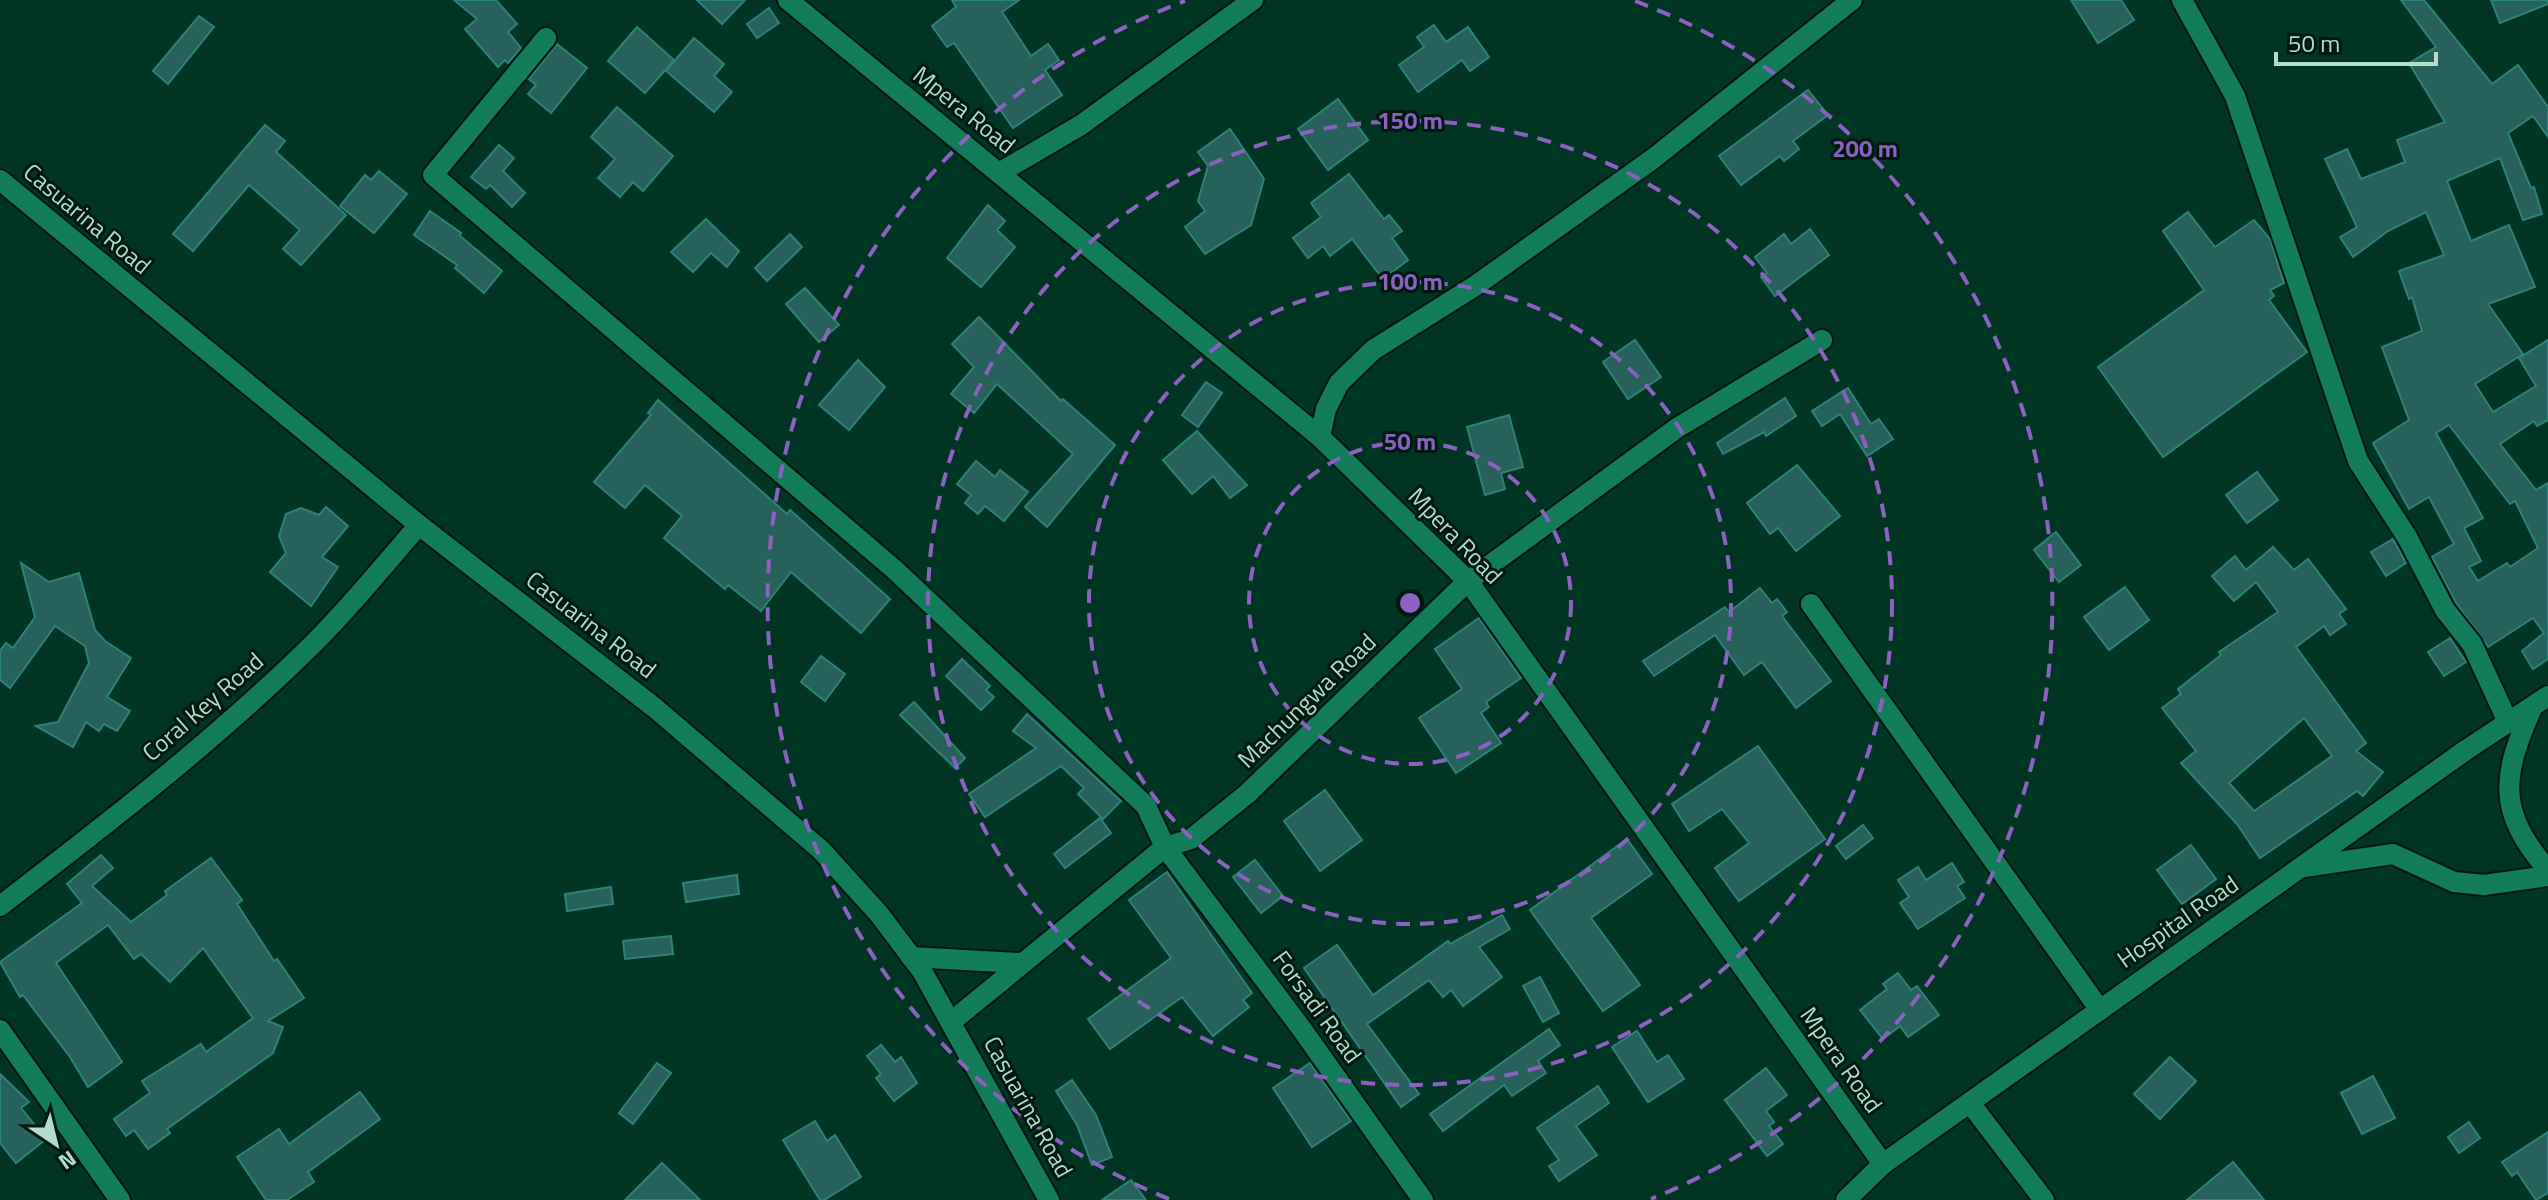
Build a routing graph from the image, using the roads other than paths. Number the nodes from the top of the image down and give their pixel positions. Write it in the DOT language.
graph roads {
  1 [pos="788,0"];
  2 [pos="1253,0"];
  3 [pos="1852,0"];
  4 [pos="2182,0"];
  5 [pos="546,38"];
  6 [pos="999,173"];
  7 [pos="0,180"];
  8 [pos="1822,340"];
  9 [pos="1320,437"];
  10 [pos="419,525"];
  11 [pos="1468,581"];
  12 [pos="1811,604"];
  13 [pos="2541,700"];
  14 [pos="2508,722"];
  15 [pos="1165,847"];
  16 [pos="2299,868"];
  17 [pos="2548,873"];
  18 [pos="0,906"];
  19 [pos="911,957"];
  20 [pos="1019,963"];
  21 [pos="2100,1010"];
  22 [pos="951,1022"];
  23 [pos="0,1030"];
  24 [pos="1970,1103"];
  25 [pos="1883,1164"];
  26 [pos="120,1200"];
  27 [pos="1049,1200"];
  28 [pos="1423,1200"];
  29 [pos="1846,1200"];
  30 [pos="2044,1200"];
  1 -- 6 [label="street, Mpera Road"];
  2 -- 6 [label="street"];
  3 -- 9 [label="street"];
  4 -- 14 [label="street"];
  5 -- 15 [label="street, Forsadi Road"];
  6 -- 9 [label="street, Mpera Road"];
  7 -- 10 [label="street, Casuarina Road"];
  8 -- 11 [label="street, Machungwa Road"];
  9 -- 11 [label="street, Mpera Road"];
  10 -- 18 [label="street, Coral Key Road"];
  10 -- 19 [label="street, Casuarina Road"];
  11 -- 15 [label="street, Machungwa Road"];
  11 -- 25 [label="street, Mpera Road"];
  12 -- 21 [label="street"];
  13 -- 14 [label="street, Hospital Road"];
  13 -- 17 [label="street"];
  14 -- 16 [label="street, Hospital Road"];
  15 -- 20 [label="street, Machungwa Road"];
  15 -- 28 [label="street, Forsadi Road"];
  16 -- 17 [label="street"];
  16 -- 21 [label="street, Hospital Road"];
  19 -- 20 [label="street"];
  19 -- 22 [label="street, Casuarina Road"];
  20 -- 22 [label="street, Machungwa Road"];
  21 -- 24 [label="street, Hospital Road"];
  22 -- 27 [label="street, Casuarina Road"];
  23 -- 26 [label="street"];
  24 -- 25 [label="street, Hospital Road"];
  24 -- 30 [label="street"];
  25 -- 29 [label="street, Hospital Road"];
}
